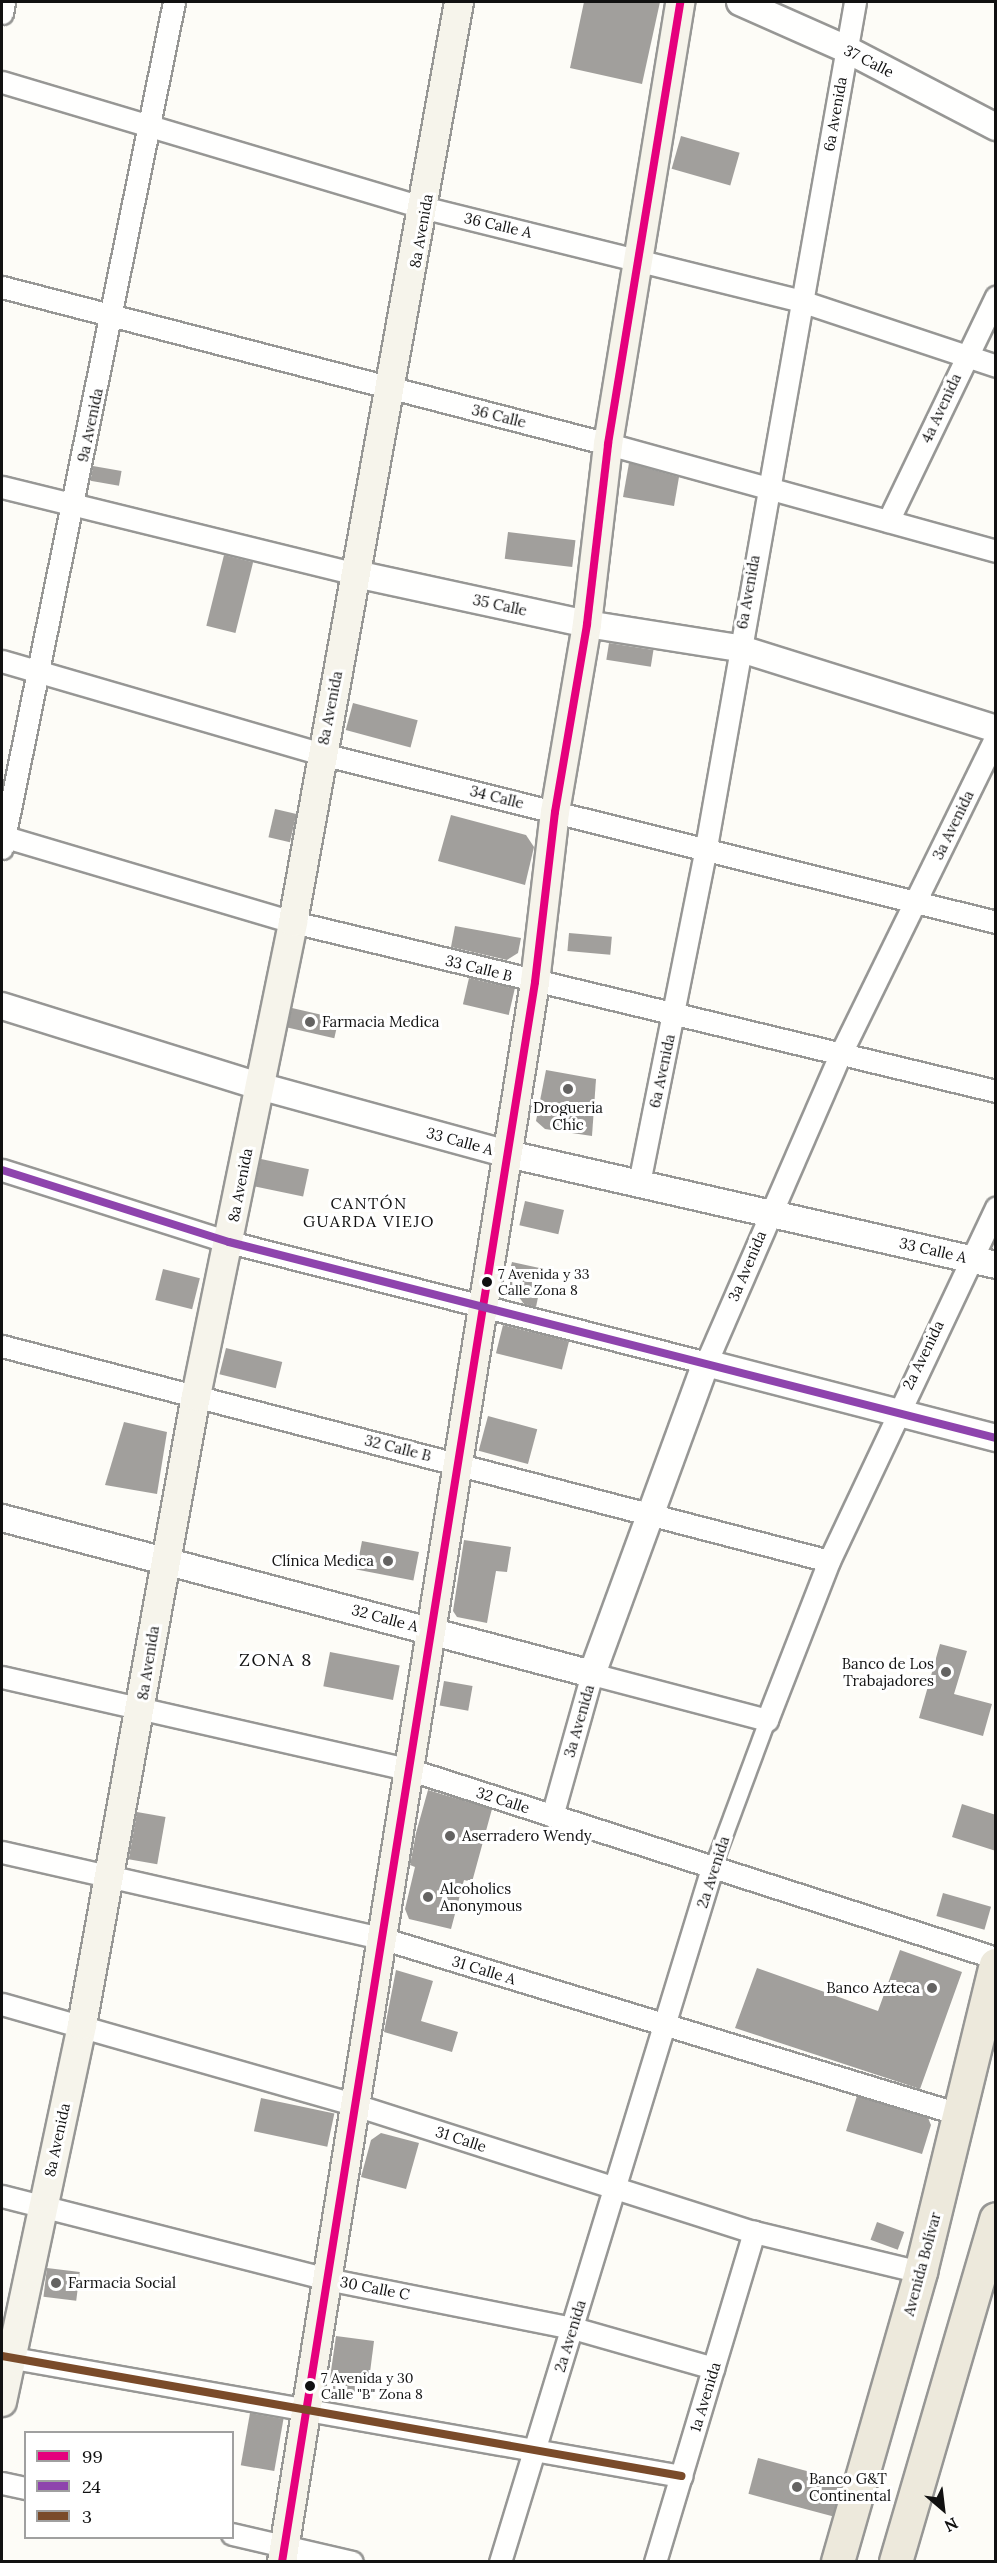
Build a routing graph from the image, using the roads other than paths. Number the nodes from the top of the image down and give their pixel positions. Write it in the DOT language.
graph roads {
  1 [pos="4,2"];
  2 [pos="174,2"];
  3 [pos="459,2"];
  4 [pos="680,2"];
  5 [pos="740,2"];
  6 [pos="855,2"];
  7 [pos="2,13"];
  8 [pos="846,49"];
  9 [pos="2,82"];
  10 [pos="149,127"];
  11 [pos="996,127"];
  12 [pos="426,208"];
  13 [pos="638,259"];
  14 [pos="2,287"];
  15 [pos="996,297"];
  16 [pos="801,301"];
  17 [pos="114,315"];
  18 [pos="966,355"];
  19 [pos="996,366"];
  20 [pos="391,388"];
  21 [pos="608,444"];
  22 [pos="2,487"];
  23 [pos="767,487"];
  24 [pos="73,505"];
  25 [pos="888,520"];
  26 [pos="996,551"];
  27 [pos="356,574"];
  28 [pos="587,624"];
  29 [pos="738,648"];
  30 [pos="2,661"];
  31 [pos="36,671"];
  32 [pos="996,729"];
  33 [pos="996,736"];
  34 [pos="322,754"];
  35 [pos="555,812"];
  36 [pos="2,840"];
  37 [pos="706,848"];
  38 [pos="916,902"];
  39 [pos="293,922"];
  40 [pos="996,922"];
  41 [pos="536,982"];
  42 [pos="2,1006"];
  43 [pos="675,1012"];
  44 [pos="841,1053"];
  45 [pos="259,1086"];
  46 [pos="996,1091"];
  47 [pos="508,1154"];
  48 [pos="2,1170"];
  49 [pos="639,1183"];
  50 [pos="996,1208"];
  51 [pos="771,1211"];
  52 [pos="229,1242"];
  53 [pos="971,1258"];
  54 [pos="996,1265"];
  55 [pos="483,1304"];
  56 [pos="2,1346"];
  57 [pos="706,1363"];
  58 [pos="196,1396"];
  59 [pos="896,1413"];
  60 [pos="996,1438"];
  61 [pos="457,1463"];
  62 [pos="651,1513"];
  63 [pos="2,1518"];
  64 [pos="165,1561"];
  65 [pos="829,1561"];
  66 [pos="430,1630"];
  67 [pos="592,1674"];
  68 [pos="2,1677"];
  69 [pos="141,1708"];
  70 [pos="767,1720"];
  71 [pos="408,1769"];
  72 [pos="552,1816"];
  73 [pos="2,1852"];
  74 [pos="712,1868"];
  75 [pos="109,1876"];
  76 [pos="381,1938"];
  77 [pos="996,1958"];
  78 [pos="996,1965"];
  79 [pos="2,2004"];
  80 [pos="82,2025"];
  81 [pos="667,2026"];
  82 [pos="352,2104"];
  83 [pos="959,2114"];
  84 [pos="616,2190"];
  85 [pos="2,2196"];
  86 [pos="43,2206"];
  87 [pos="996,2219"];
  88 [pos="754,2232"];
  89 [pos="921,2272"];
  90 [pos="327,2279"];
  91 [pos="573,2328"];
  92 [pos="6,2356"];
  93 [pos="713,2368"];
  94 [pos="2,2402"];
  95 [pos="309,2409"];
  96 [pos="536,2447"];
  97 [pos="681,2476"];
  98 [pos="2,2483"];
  99 [pos="24,2488"];
  100 [pos="234,2535"];
  101 [pos="283,2554"];
  102 [pos="901,2558"];
  103 [pos="352,2562"];
  104 [pos="500,2562"];
  105 [pos="655,2562"];
  106 [pos="838,2562"];
  1 -- 7 [label="street"];
  2 -- 10 [label="street, 9a Avenida"];
  3 -- 12 [label="main road, 8a Avenida"];
  4 -- 13 [label="main road"];
  5 -- 8 [label="street, 37 Calle"];
  6 -- 8 [label="street, 6a Avenida"];
  8 -- 11 [label="street, 37 Calle"];
  8 -- 16 [label="street, 6a Avenida"];
  9 -- 10 [label="street, 36 Calle A"];
  10 -- 12 [label="street, 36 Calle A"];
  10 -- 17 [label="street, 9a Avenida"];
  12 -- 13 [label="street, 36 Calle A"];
  12 -- 20 [label="main road, 8a Avenida"];
  13 -- 16 [label="street, 36 Calle A"];
  13 -- 21 [label="main road"];
  14 -- 17 [label="street, 36 Calle"];
  15 -- 18 [label="street, 4a Avenida"];
  16 -- 18 [label="street, 36 Calle A"];
  16 -- 23 [label="street, 6a Avenida"];
  17 -- 20 [label="street, 36 Calle"];
  17 -- 24 [label="street, 9a Avenida"];
  18 -- 19 [label="street, 36 Calle A"];
  18 -- 25 [label="street, 4a Avenida"];
  20 -- 21 [label="street, 36 Calle"];
  20 -- 27 [label="main road, 8a Avenida"];
  21 -- 23 [label="street, 36 Calle"];
  21 -- 28 [label="main road"];
  22 -- 24 [label="street, 35 Calle"];
  23 -- 25 [label="street, 36 Calle"];
  23 -- 29 [label="street, 6a Avenida"];
  24 -- 27 [label="street, 35 Calle"];
  24 -- 31 [label="street, 9a Avenida"];
  25 -- 26 [label="street, 36 Calle"];
  27 -- 28 [label="street, 35 Calle"];
  27 -- 34 [label="main road, 8a Avenida"];
  28 -- 29 [label="street, 35 Calle"];
  28 -- 35 [label="main road"];
  29 -- 32 [label="street, 35 Calle"];
  29 -- 37 [label="street, 6a Avenida"];
  30 -- 31 [label="street, 34 Calle"];
  31 -- 34 [label="street, 34 Calle"];
  31 -- 36 [label="street, 9a Avenida"];
  33 -- 38 [label="street, 3a Avenida"];
  34 -- 35 [label="street, 34 Calle"];
  34 -- 39 [label="main road, 8a Avenida"];
  35 -- 37 [label="street, 34 Calle"];
  35 -- 41 [label="main road"];
  36 -- 39 [label="street, 33 Calle B"];
  37 -- 38 [label="street, 34 Calle"];
  37 -- 43 [label="street, 6a Avenida"];
  38 -- 40 [label="street, 34 Calle"];
  38 -- 44 [label="street, 3a Avenida"];
  39 -- 41 [label="street, 33 Calle B"];
  39 -- 45 [label="main road, 8a Avenida"];
  41 -- 43 [label="street, 33 Calle B"];
  41 -- 47 [label="main road"];
  42 -- 45 [label="street, 33 Calle A"];
  43 -- 44 [label="street, 33 Calle B"];
  43 -- 49 [label="street, 6a Avenida"];
  44 -- 46 [label="street, 33 Calle B"];
  44 -- 51 [label="street, 3a Avenida"];
  45 -- 47 [label="street, 33 Calle A"];
  45 -- 52 [label="main road, 8a Avenida"];
  47 -- 49 [label="street, 33 Calle A"];
  47 -- 55 [label="main road"];
  48 -- 52 [label="street"];
  49 -- 51 [label="street, 33 Calle A"];
  50 -- 53 [label="street, 2a Avenida"];
  51 -- 53 [label="street, 33 Calle A"];
  51 -- 57 [label="street, 3a Avenida"];
  52 -- 55 [label="street"];
  52 -- 58 [label="main road, 8a Avenida"];
  53 -- 54 [label="street, 33 Calle A"];
  53 -- 59 [label="street, 2a Avenida"];
  55 -- 57 [label="street"];
  55 -- 61 [label="main road"];
  56 -- 58 [label="street, 32 Calle B"];
  57 -- 59 [label="street"];
  57 -- 62 [label="street, 3a Avenida"];
  58 -- 61 [label="street, 32 Calle B"];
  58 -- 64 [label="main road, 8a Avenida"];
  59 -- 60 [label="street"];
  59 -- 65 [label="street, 2a Avenida"];
  61 -- 62 [label="street, 32 Calle B"];
  61 -- 66 [label="main road"];
  62 -- 65 [label="street, 32 Calle B"];
  62 -- 67 [label="street, 3a Avenida"];
  63 -- 64 [label="street, 32 Calle A"];
  64 -- 66 [label="street, 32 Calle A"];
  64 -- 69 [label="main road, 8a Avenida"];
  65 -- 70 [label="street, 2a Avenida"];
  66 -- 67 [label="street, 32 Calle A"];
  66 -- 71 [label="main road"];
  67 -- 70 [label="street, 32 Calle A"];
  67 -- 72 [label="street, 3a Avenida"];
  68 -- 69 [label="street, 32 Calle"];
  69 -- 71 [label="street, 32 Calle"];
  69 -- 75 [label="main road, 8a Avenida"];
  70 -- 74 [label="street, 2a Avenida"];
  71 -- 72 [label="street, 32 Calle"];
  71 -- 76 [label="main road"];
  72 -- 74 [label="street, 32 Calle"];
  73 -- 75 [label="street, 31 Calle A"];
  74 -- 77 [label="street, 32 Calle"];
  74 -- 81 [label="street, 2a Avenida"];
  75 -- 76 [label="street, 31 Calle A"];
  75 -- 80 [label="main road, 8a Avenida"];
  76 -- 81 [label="street, 31 Calle A"];
  76 -- 82 [label="main road"];
  78 -- 83 [label="main road, Avenida Bolívar"];
  79 -- 80 [label="street, 31 Calle"];
  80 -- 82 [label="street, 31 Calle"];
  80 -- 86 [label="main road, 8a Avenida"];
  81 -- 83 [label="street, 31 Calle A"];
  81 -- 84 [label="street, 2a Avenida"];
  82 -- 84 [label="street, 31 Calle"];
  82 -- 90 [label="main road"];
  83 -- 89 [label="main road, Avenida Bolívar"];
  84 -- 88 [label="street, 31 Calle"];
  84 -- 91 [label="street, 2a Avenida"];
  85 -- 86 [label="street, 30 Calle C"];
  86 -- 90 [label="street, 30 Calle C"];
  86 -- 92 [label="main road, 8a Avenida"];
  87 -- 102 [label="main road"];
  88 -- 89 [label="street, 31 Calle"];
  88 -- 93 [label="street, 1a Avenida"];
  89 -- 106 [label="main road, Avenida Bolívar"];
  90 -- 91 [label="street, 30 Calle C"];
  90 -- 95 [label="main road"];
  91 -- 93 [label="street, 30 Calle C"];
  91 -- 96 [label="street, 2a Avenida"];
  92 -- 94 [label="main road, 8a Avenida"];
  92 -- 95 [label="street"];
  93 -- 97 [label="street, 1a Avenida"];
  95 -- 96 [label="street"];
  95 -- 101 [label="main road"];
  96 -- 97 [label="street"];
  96 -- 104 [label="street, 2a Avenida"];
  97 -- 105 [label="street, 1a Avenida"];
  98 -- 99 [label="street"];
  100 -- 101 [label="street"];
  101 -- 103 [label="street"];
}
